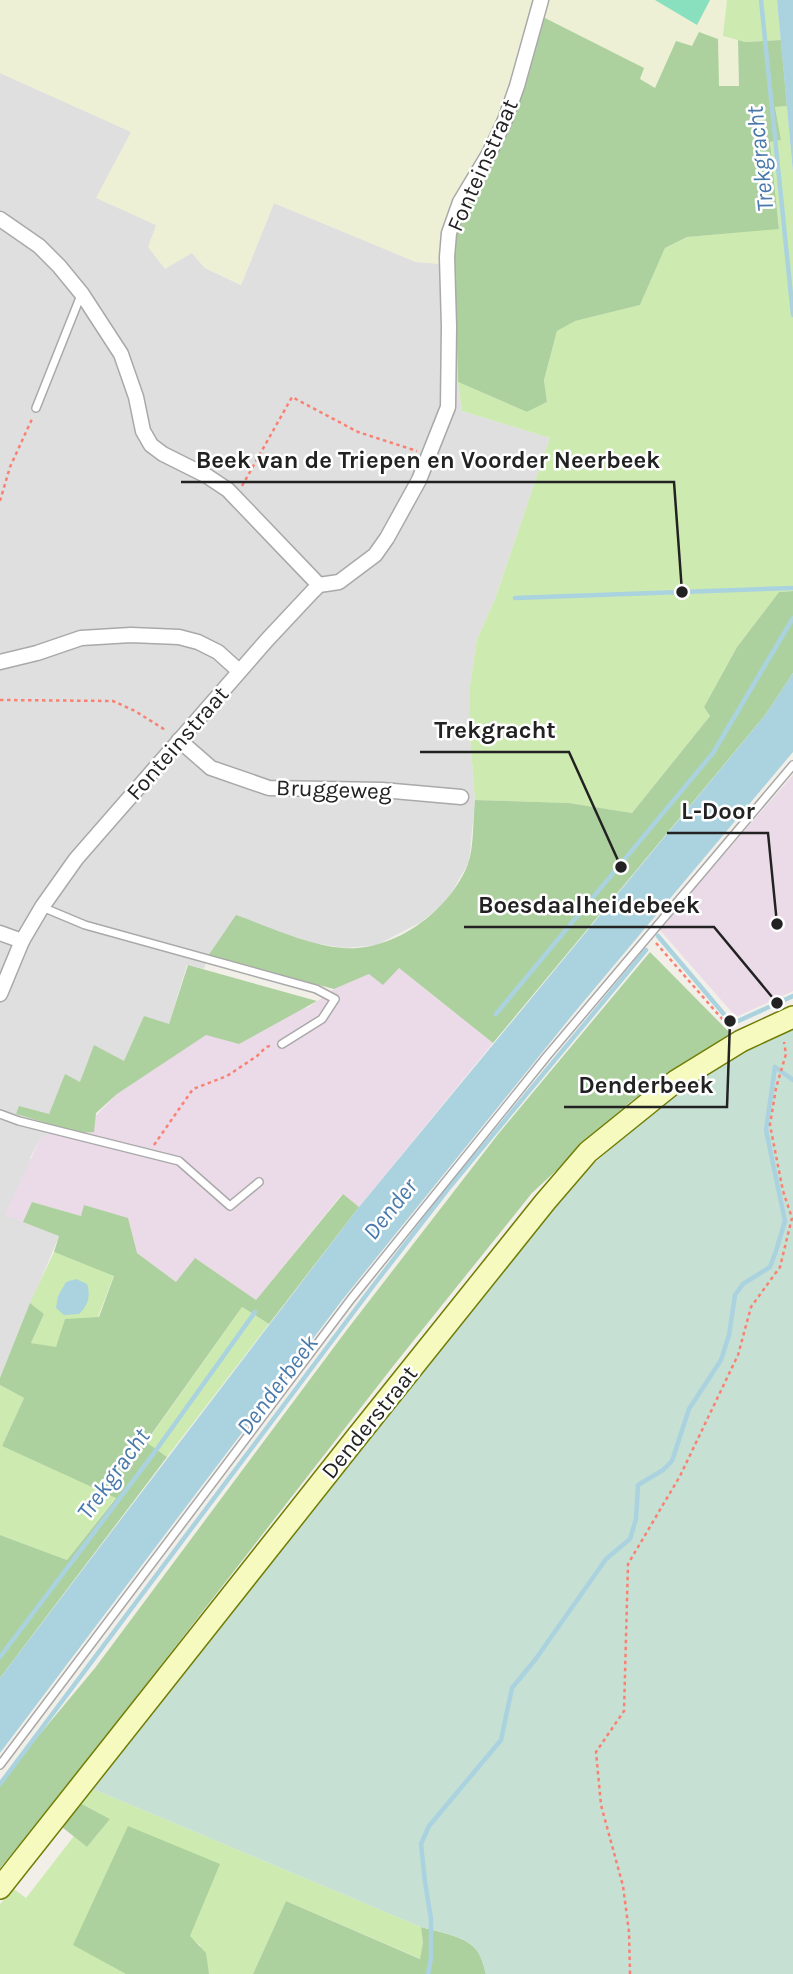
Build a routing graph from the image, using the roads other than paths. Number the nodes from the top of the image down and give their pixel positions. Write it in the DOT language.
graph roads {
  1 [pos="541,0"];
  2 [pos="0,219"];
  3 [pos="82,294"];
  4 [pos="36,408"];
  5 [pos="317,583"];
  6 [pos="0,662"];
  7 [pos="239,671"];
  8 [pos="180,739"];
  9 [pos="793,765"];
  10 [pos="461,797"];
  11 [pos="42,907"];
  12 [pos="0,933"];
  13 [pos="22,942"];
  14 [pos="0,994"];
  15 [pos="786,1020"];
  16 [pos="282,1044"];
  17 [pos="0,1114"];
  18 [pos="258,1182"];
  19 [pos="0,1765"];
  20 [pos="0,1888"];
  1 -- 5 [label="street, Fonteinstraat"];
  2 -- 3 [label="street"];
  3 -- 4 [label="lane"];
  3 -- 5 [label="street"];
  5 -- 7 [label="street, Fonteinstraat"];
  6 -- 7 [label="street"];
  7 -- 8 [label="street, Fonteinstraat"];
  8 -- 10 [label="street, Bruggeweg"];
  8 -- 11 [label="street, Fonteinstraat"];
  9 -- 19 [label="lane"];
  11 -- 13 [label="street, Fonteinstraat"];
  11 -- 16 [label="lane"];
  12 -- 13 [label="street"];
  13 -- 14 [label="street, Fonteinstraat"];
  15 -- 20 [label="street, Denderstraat"];
  17 -- 18 [label="lane"];
}
